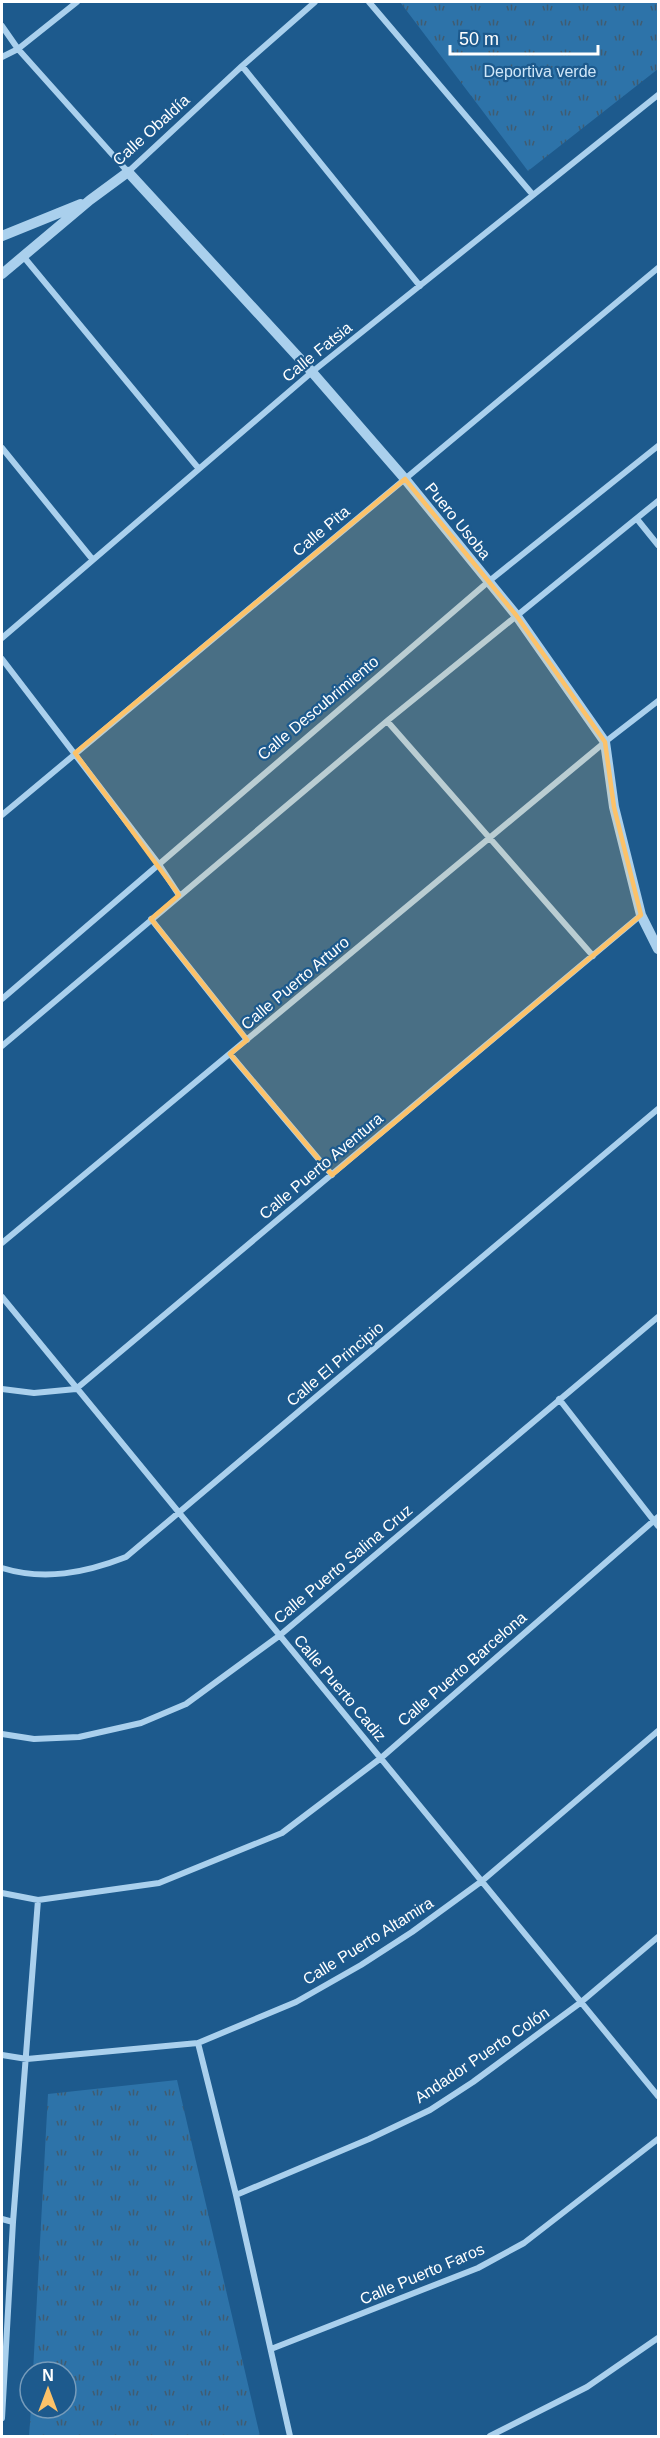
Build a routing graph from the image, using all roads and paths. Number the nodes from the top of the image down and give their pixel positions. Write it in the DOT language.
graph roads {
  1 [pos="77,2"];
  2 [pos="315,2"];
  3 [pos="369,2"];
  4 [pos="2,26"];
  5 [pos="18,50"];
  6 [pos="2,57"];
  7 [pos="242,66"];
  8 [pos="658,95"];
  9 [pos="128,172"];
  10 [pos="534,195"];
  11 [pos="90,200"];
  12 [pos="2,236"];
  13 [pos="22,256"];
  14 [pos="658,268"];
  15 [pos="2,274"];
  16 [pos="420,286"];
  17 [pos="312,372"];
  18 [pos="658,446"];
  19 [pos="2,448"];
  20 [pos="199,470"];
  21 [pos="405,479"];
  22 [pos="658,501"];
  23 [pos="637,519"];
  24 [pos="658,545"];
  25 [pos="93,560"];
  26 [pos="488,582"];
  27 [pos="516,615"];
  28 [pos="2,638"];
  29 [pos="2,659"];
  30 [pos="658,701"];
  31 [pos="387,721"];
  32 [pos="604,742"];
  33 [pos="75,753"];
  34 [pos="2,815"];
  35 [pos="490,839"];
  36 [pos="158,863"];
  37 [pos="179,895"];
  38 [pos="641,915"];
  39 [pos="151,919"];
  40 [pos="658,949"];
  41 [pos="593,956"];
  42 [pos="2,999"];
  43 [pos="247,1040"];
  44 [pos="2,1046"];
  45 [pos="230,1054"];
  46 [pos="658,1109"];
  47 [pos="332,1175"];
  48 [pos="2,1243"];
  49 [pos="2,1297"];
  50 [pos="658,1317"];
  51 [pos="2,1389"];
  52 [pos="76,1389"];
  53 [pos="559,1399"];
  54 [pos="178,1513"];
  55 [pos="657,1521"];
  56 [pos="2,1568"];
  57 [pos="279,1636"];
  58 [pos="658,1731"];
  59 [pos="2,1734"];
  60 [pos="381,1758"];
  61 [pos="482,1881"];
  62 [pos="2,1893"];
  63 [pos="38,1900"];
  64 [pos="658,1937"];
  65 [pos="580,2003"];
  66 [pos="198,2043"];
  67 [pos="2,2055"];
  68 [pos="27,2059"];
  69 [pos="658,2096"];
  70 [pos="658,2139"];
  71 [pos="236,2195"];
  72 [pos="2,2219"];
  73 [pos="13,2222"];
  74 [pos="658,2338"];
  75 [pos="271,2349"];
  76 [pos="3,2378"];
  77 [pos="2,2418"];
  78 [pos="290,2436"];
  79 [pos="490,2436"];
  1 -- 5 [label="street"];
  2 -- 7 [label="street, Calle Obaldía"];
  3 -- 10 [label="street"];
  4 -- 5 [label="street"];
  5 -- 6 [label="street"];
  5 -- 9 [label="street"];
  7 -- 9 [label="street, Calle Obaldía"];
  7 -- 16 [label="street"];
  8 -- 10 [label="street, Calle Fatsia"];
  9 -- 11 [label="street, Calle Obaldía"];
  9 -- 17 [label="street, Puero Usoba"];
  10 -- 16 [label="street, Calle Fatsia"];
  11 -- 12 [label="street"];
  11 -- 13 [label="street, Calle Obaldía"];
  13 -- 15 [label="street, Calle Obaldía"];
  13 -- 20 [label="street"];
  14 -- 21 [label="street, Calle Pita"];
  16 -- 17 [label="street, Calle Fatsia"];
  17 -- 20 [label="street, Calle Fatsia"];
  17 -- 21 [label="street, Puero Usoba"];
  18 -- 26 [label="street, Calle Descubrimiento"];
  19 -- 25 [label="street"];
  20 -- 25 [label="street, Calle Fatsia"];
  21 -- 26 [label="street, Puero Usoba"];
  21 -- 33 [label="street, Calle Pita"];
  22 -- 23 [label="street"];
  23 -- 24 [label="street"];
  23 -- 27 [label="street"];
  25 -- 28 [label="street, Calle Fatsia"];
  26 -- 27 [label="street, Puero Usoba"];
  26 -- 36 [label="street, Calle Descubrimiento"];
  27 -- 31 [label="street"];
  27 -- 32 [label="street, Puero Usoba"];
  29 -- 33 [label="street"];
  30 -- 32 [label="street, Calle Puerto Arturo"];
  31 -- 35 [label="street"];
  31 -- 37 [label="street"];
  32 -- 35 [label="street, Calle Puerto Arturo"];
  32 -- 38 [label="street, Puero Usoba"];
  33 -- 34 [label="street, Calle Pita"];
  33 -- 36 [label="street"];
  35 -- 41 [label="street"];
  35 -- 43 [label="street, Calle Puerto Arturo"];
  36 -- 37 [label="street"];
  36 -- 42 [label="street, Calle Descubrimiento"];
  37 -- 39 [label="street"];
  38 -- 40 [label="street, Puero Usoba"];
  38 -- 41 [label="street, Calle Puerto Aventura"];
  39 -- 43 [label="street"];
  39 -- 44 [label="street"];
  41 -- 47 [label="street, Calle Puerto Aventura"];
  43 -- 45 [label="street, Calle Puerto Arturo"];
  45 -- 47 [label="street"];
  45 -- 48 [label="street, Calle Puerto Arturo"];
  46 -- 54 [label="street, Calle El Principio"];
  47 -- 52 [label="street, Calle Puerto Aventura"];
  49 -- 52 [label="street, Calle Puerto Cadiz"];
  50 -- 53 [label="street, Calle Puerto Salina Cruz"];
  51 -- 52 [label="street"];
  52 -- 54 [label="street, Calle Puerto Cadiz"];
  53 -- 55 [label="street"];
  53 -- 57 [label="street, Calle Puerto Salina Cruz"];
  54 -- 56 [label="street, Calle El Principio"];
  54 -- 57 [label="street, Calle Puerto Cadiz"];
  55 -- 60 [label="street, Calle Puerto Barcelona"];
  57 -- 59 [label="street, Calle Puerto Salina Cruz"];
  57 -- 60 [label="street, Calle Puerto Cadiz"];
  58 -- 61 [label="street, Calle Puerto Altamira"];
  60 -- 61 [label="street, Calle Puerto Cadiz"];
  60 -- 63 [label="street, Calle Puerto Barcelona"];
  61 -- 65 [label="street, Calle Puerto Cadiz"];
  61 -- 66 [label="street, Calle Puerto Altamira"];
  62 -- 63 [label="street, Calle Puerto Barcelona"];
  63 -- 68 [label="street"];
  64 -- 65 [label="street, Andador Puerto Colón"];
  65 -- 69 [label="street, Calle Puerto Cadiz"];
  65 -- 71 [label="street, Andador Puerto Colón"];
  66 -- 68 [label="street, Calle Puerto Altamira"];
  66 -- 71 [label="street"];
  67 -- 68 [label="street, Calle Puerto Altamira"];
  68 -- 73 [label="street"];
  70 -- 75 [label="street, Calle Puerto Faros"];
  71 -- 75 [label="street"];
  72 -- 73 [label="street"];
  73 -- 76 [label="street"];
  74 -- 79 [label="street"];
  75 -- 78 [label="street"];
  76 -- 77 [label="street"];
}
